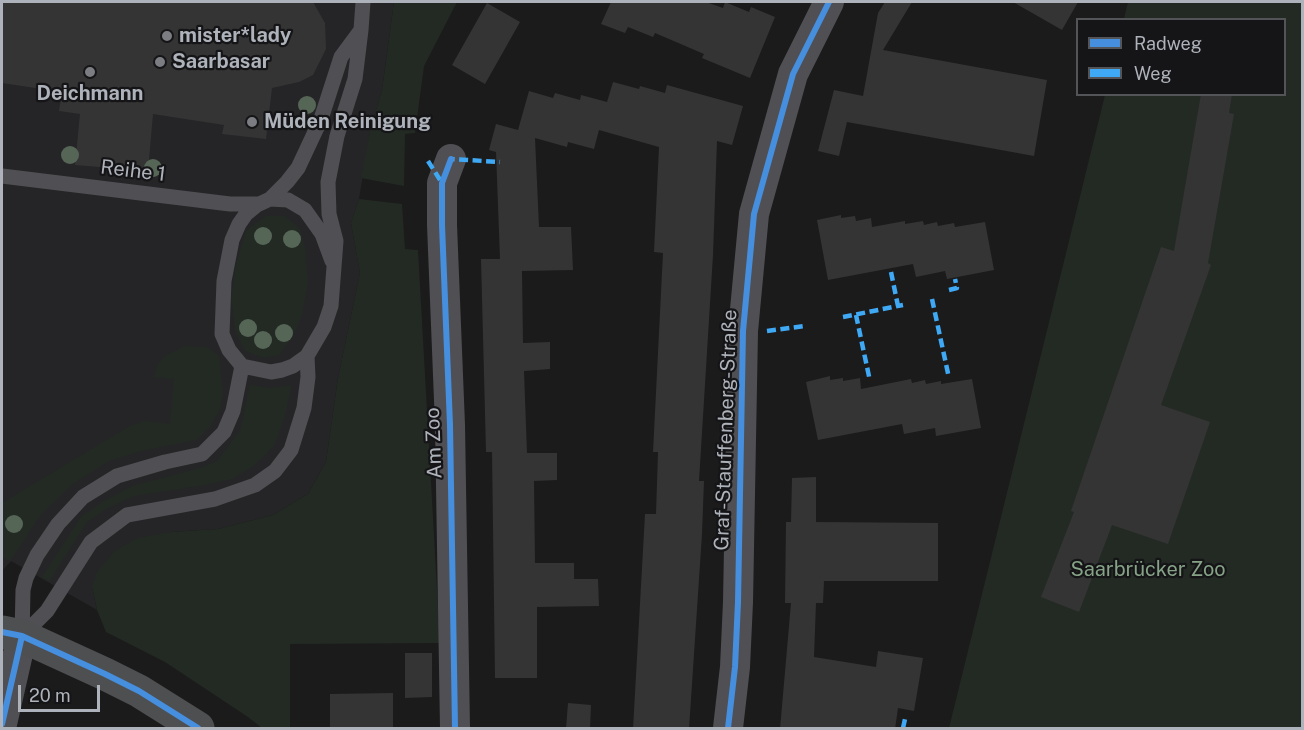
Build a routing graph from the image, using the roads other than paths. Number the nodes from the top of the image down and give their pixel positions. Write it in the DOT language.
graph roads {
  1 [pos="363,2"];
  2 [pos="830,2"];
  3 [pos="361,30"];
  4 [pos="440,168"];
  5 [pos="2,176"];
  6 [pos="265,201"];
  7 [pos="333,265"];
  8 [pos="308,356"];
  9 [pos="242,366"];
  10 [pos="12,634"];
  11 [pos="2,724"];
  12 [pos="198,729"];
  13 [pos="455,729"];
  14 [pos="728,729"];
  1 -- 3 [label="lane"];
  2 -- 14 [label="street, Graf-Stauffenberg-Straße"];
  3 -- 6 [label="lane"];
  3 -- 7 [label="lane"];
  4 -- 13 [label="street, Am Zoo"];
  5 -- 6 [label="lane, Reihe 1"];
  6 -- 7 [label="lane"];
  6 -- 9 [label="lane"];
  7 -- 8 [label="lane"];
  8 -- 9 [label="lane"];
  8 -- 10 [label="lane"];
  9 -- 10 [label="lane"];
  10 -- 11 [label="street"];
  10 -- 12 [label="street"];
}
